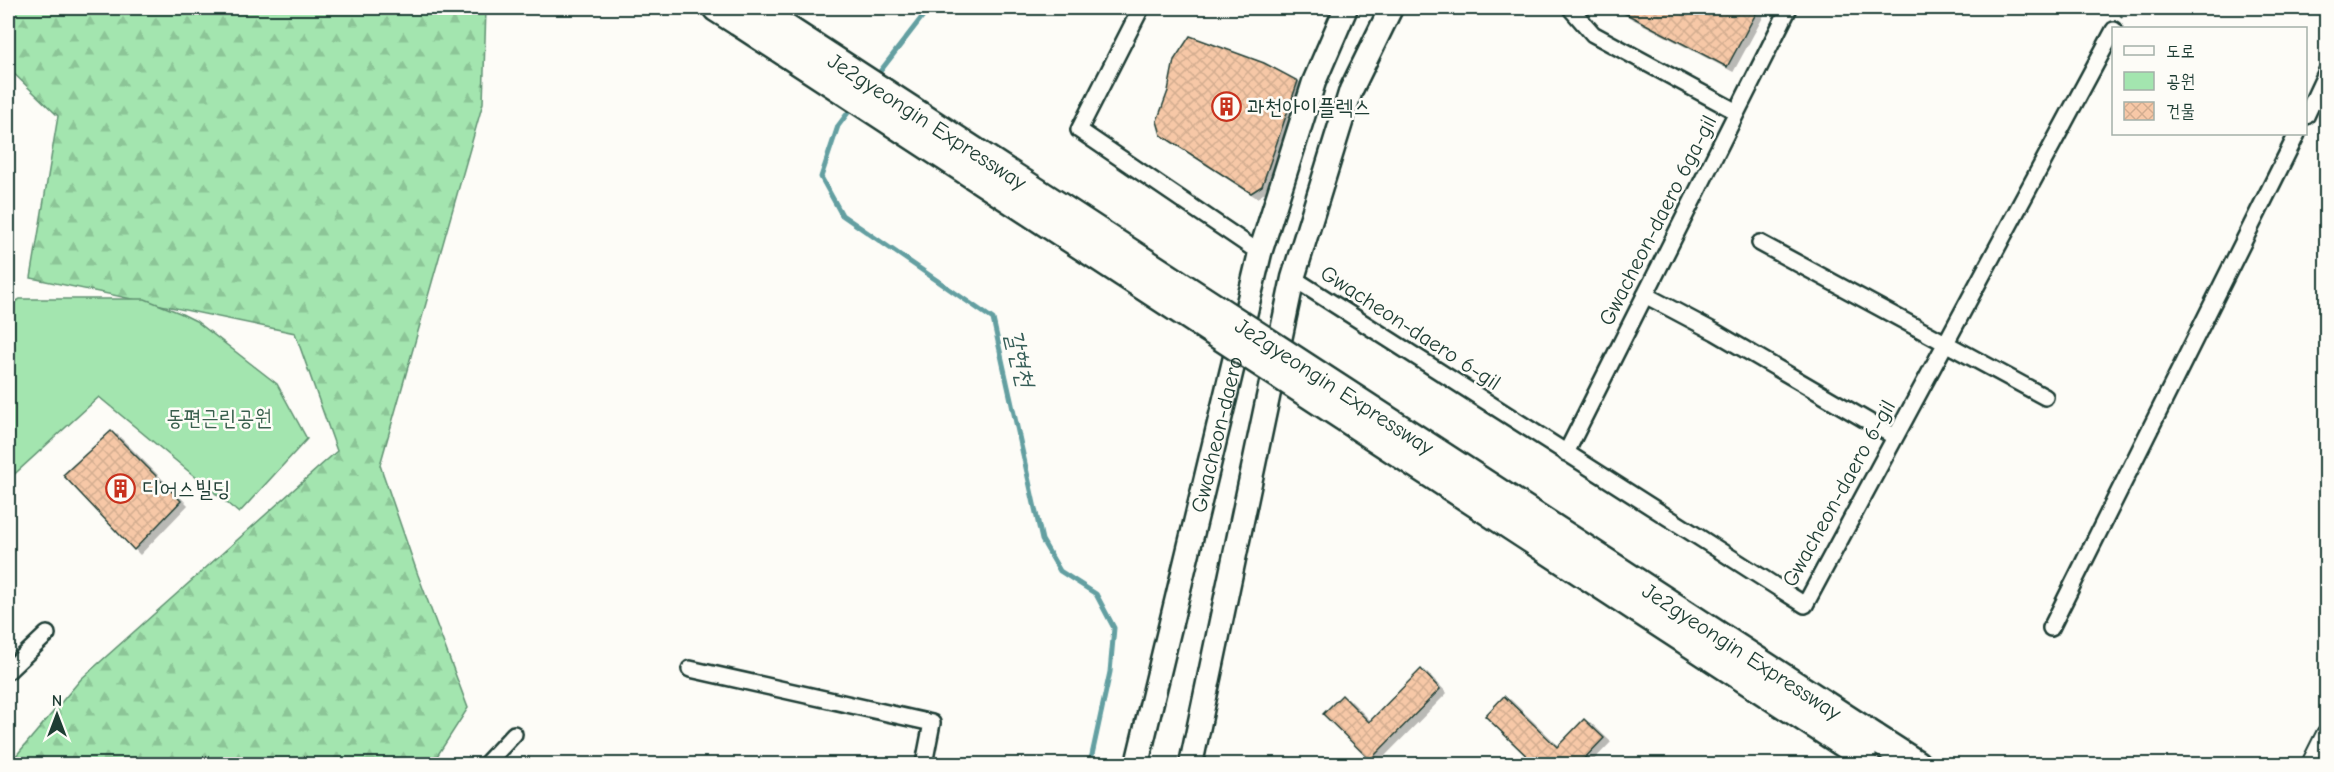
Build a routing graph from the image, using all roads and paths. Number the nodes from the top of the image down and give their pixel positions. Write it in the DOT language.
graph roads {
  1 [pos="1141,8"];
  2 [pos="1346,8"];
  3 [pos="1391,8"];
  4 [pos="1573,8"];
  5 [pos="1789,8"];
  6 [pos="736,12"];
  7 [pos="2112,32"];
  8 [pos="2326,73"];
  9 [pos="1737,112"];
  10 [pos="2307,114"];
  11 [pos="2297,135"];
  12 [pos="1760,243"];
  13 [pos="1260,253"];
  14 [pos="1293,278"];
  15 [pos="1645,295"];
  16 [pos="1946,343"];
  17 [pos="2045,397"];
  18 [pos="1895,437"];
  19 [pos="1566,453"];
  20 [pos="2051,628"];
  21 [pos="47,634"];
  22 [pos="690,669"];
  23 [pos="8,671"];
  24 [pos="514,734"];
  25 [pos="2326,734"];
  26 [pos="1871,752"];
  27 [pos="486,765"];
  28 [pos="924,765"];
  29 [pos="1137,765"];
  30 [pos="1191,765"];
  31 [pos="1917,765"];
  32 [pos="2311,765"];
  1 -- 13 [label="street"];
  2 -- 13 [label="main road, Gwacheon-daero"];
  3 -- 14 [label="main road, Gwacheon-daero"];
  4 -- 9 [label="street"];
  5 -- 9 [label="street, Gwacheon-daero 6ga-gil"];
  6 -- 26 [label="highway, Je2gyeongin Expressway, bridge"];
  7 -- 16 [label="street, Gwacheon-daero 6-gil"];
  8 -- 10 [label="street"];
  9 -- 15 [label="street, Gwacheon-daero 6ga-gil"];
  11 -- 20 [label="street"];
  12 -- 16 [label="street"];
  13 -- 29 [label="main road, Gwacheon-daero"];
  14 -- 19 [label="street, Gwacheon-daero 6-gil"];
  14 -- 30 [label="main road, Gwacheon-daero"];
  15 -- 18 [label="street"];
  15 -- 19 [label="street, Gwacheon-daero 6ga-gil"];
  16 -- 17 [label="street"];
  16 -- 18 [label="street, Gwacheon-daero 6-gil"];
  18 -- 19 [label="street, Gwacheon-daero 6-gil"];
  21 -- 23 [label="street"];
  22 -- 28 [label="street"];
  24 -- 27 [label="street"];
  25 -- 32 [label="street"];
  26 -- 31 [label="highway, Je2gyeongin Expressway"];
}
